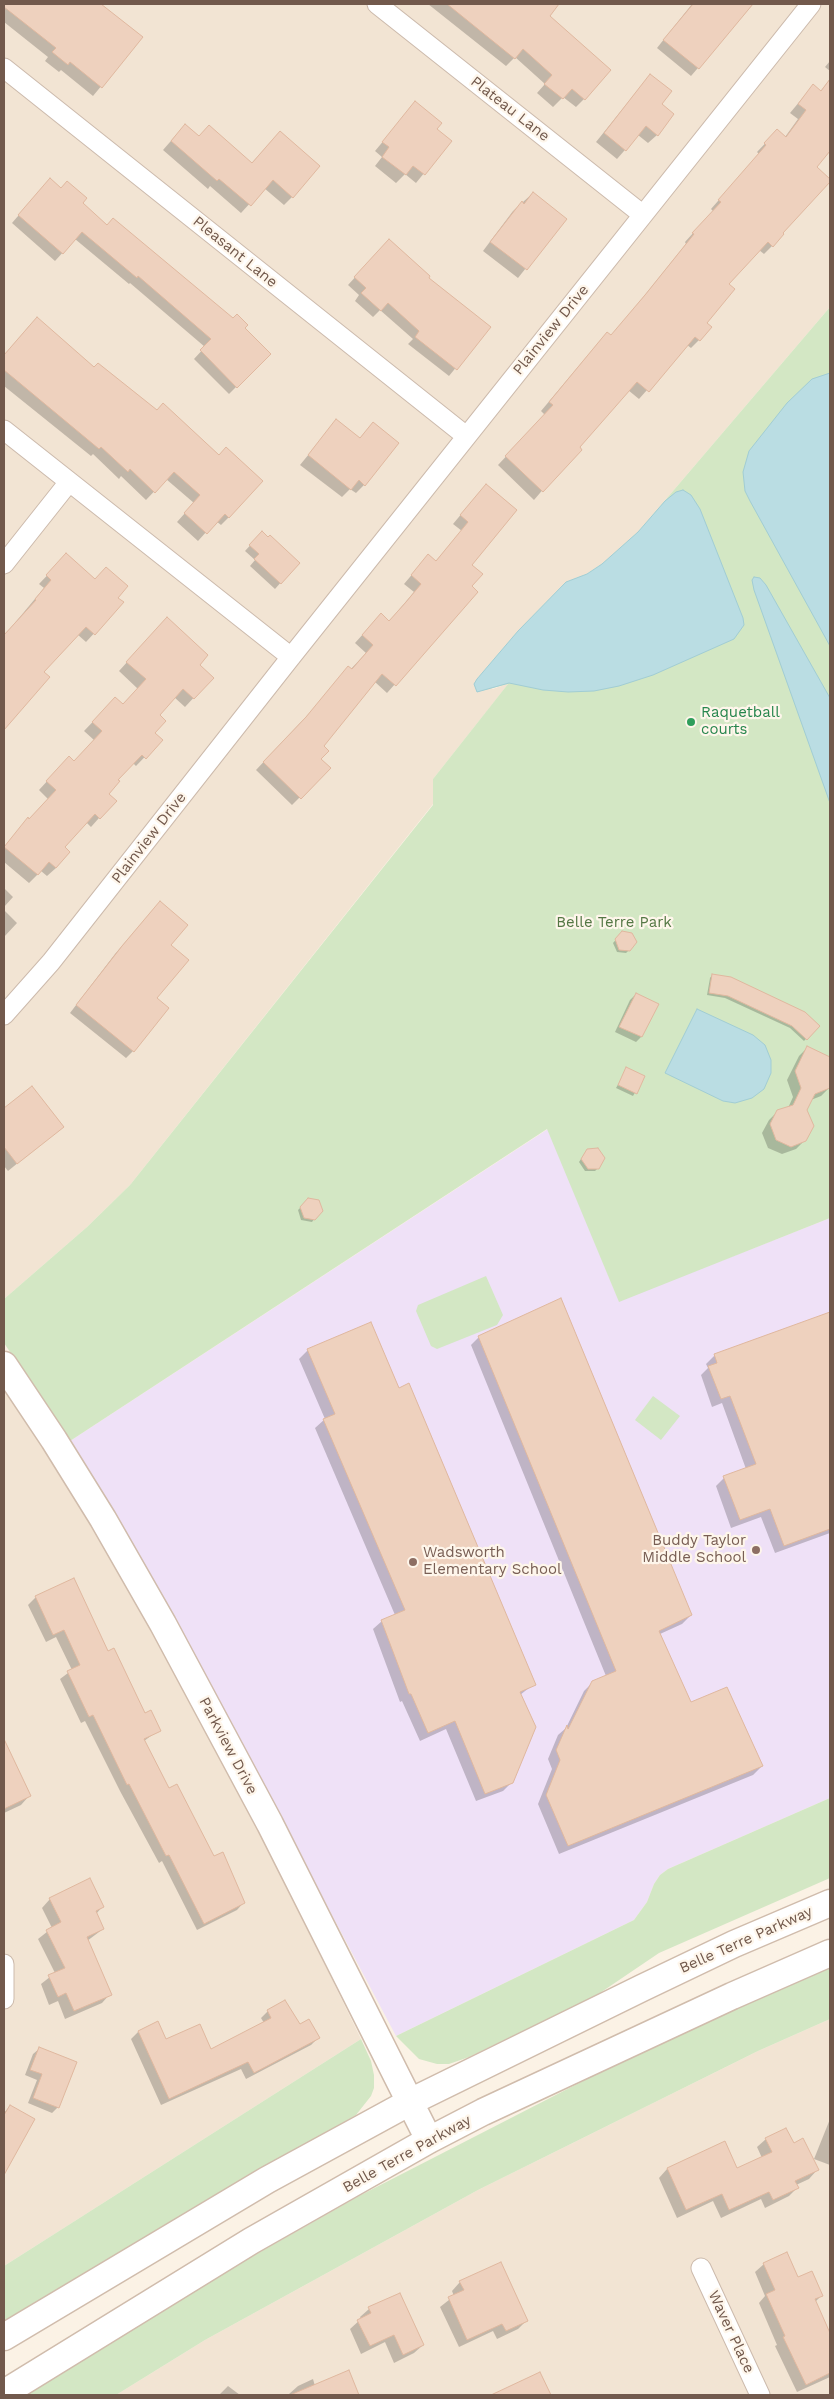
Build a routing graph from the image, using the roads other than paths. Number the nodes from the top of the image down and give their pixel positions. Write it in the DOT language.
graph roads {
  1 [pos="377,4"];
  2 [pos="811,4"];
  3 [pos="4,68"];
  4 [pos="643,215"];
  5 [pos="4,430"];
  6 [pos="466,436"];
  7 [pos="69,482"];
  8 [pos="4,564"];
  9 [pos="291,657"];
  10 [pos="4,1015"];
  11 [pos="4,1365"];
  12 [pos="830,1902"];
  13 [pos="830,1953"];
  14 [pos="4,1964"];
  15 [pos="4,1999"];
  16 [pos="410,2102"];
  17 [pos="429,2140"];
  18 [pos="701,2268"];
  19 [pos="4,2337"];
  20 [pos="4,2393"];
  21 [pos="760,2395"];
  1 -- 4 [label="street, Plateau Lane"];
  2 -- 4 [label="street, Plainview Drive"];
  3 -- 6 [label="street, Pleasant Lane"];
  4 -- 6 [label="street, Plainview Drive"];
  5 -- 7 [label="street"];
  6 -- 9 [label="street, Plainview Drive"];
  7 -- 8 [label="street"];
  7 -- 9 [label="street"];
  9 -- 10 [label="street, Plainview Drive"];
  11 -- 16 [label="main road, Parkview Drive"];
  12 -- 16 [label="main road, Belle Terre Parkway"];
  13 -- 17 [label="main road, Belle Terre Parkway"];
  14 -- 15 [label="street"];
  16 -- 17 [label="main road, Parkview Drive"];
  16 -- 19 [label="main road, Belle Terre Parkway"];
  17 -- 20 [label="main road, Belle Terre Parkway"];
  18 -- 21 [label="street, Waver Place"];
}
